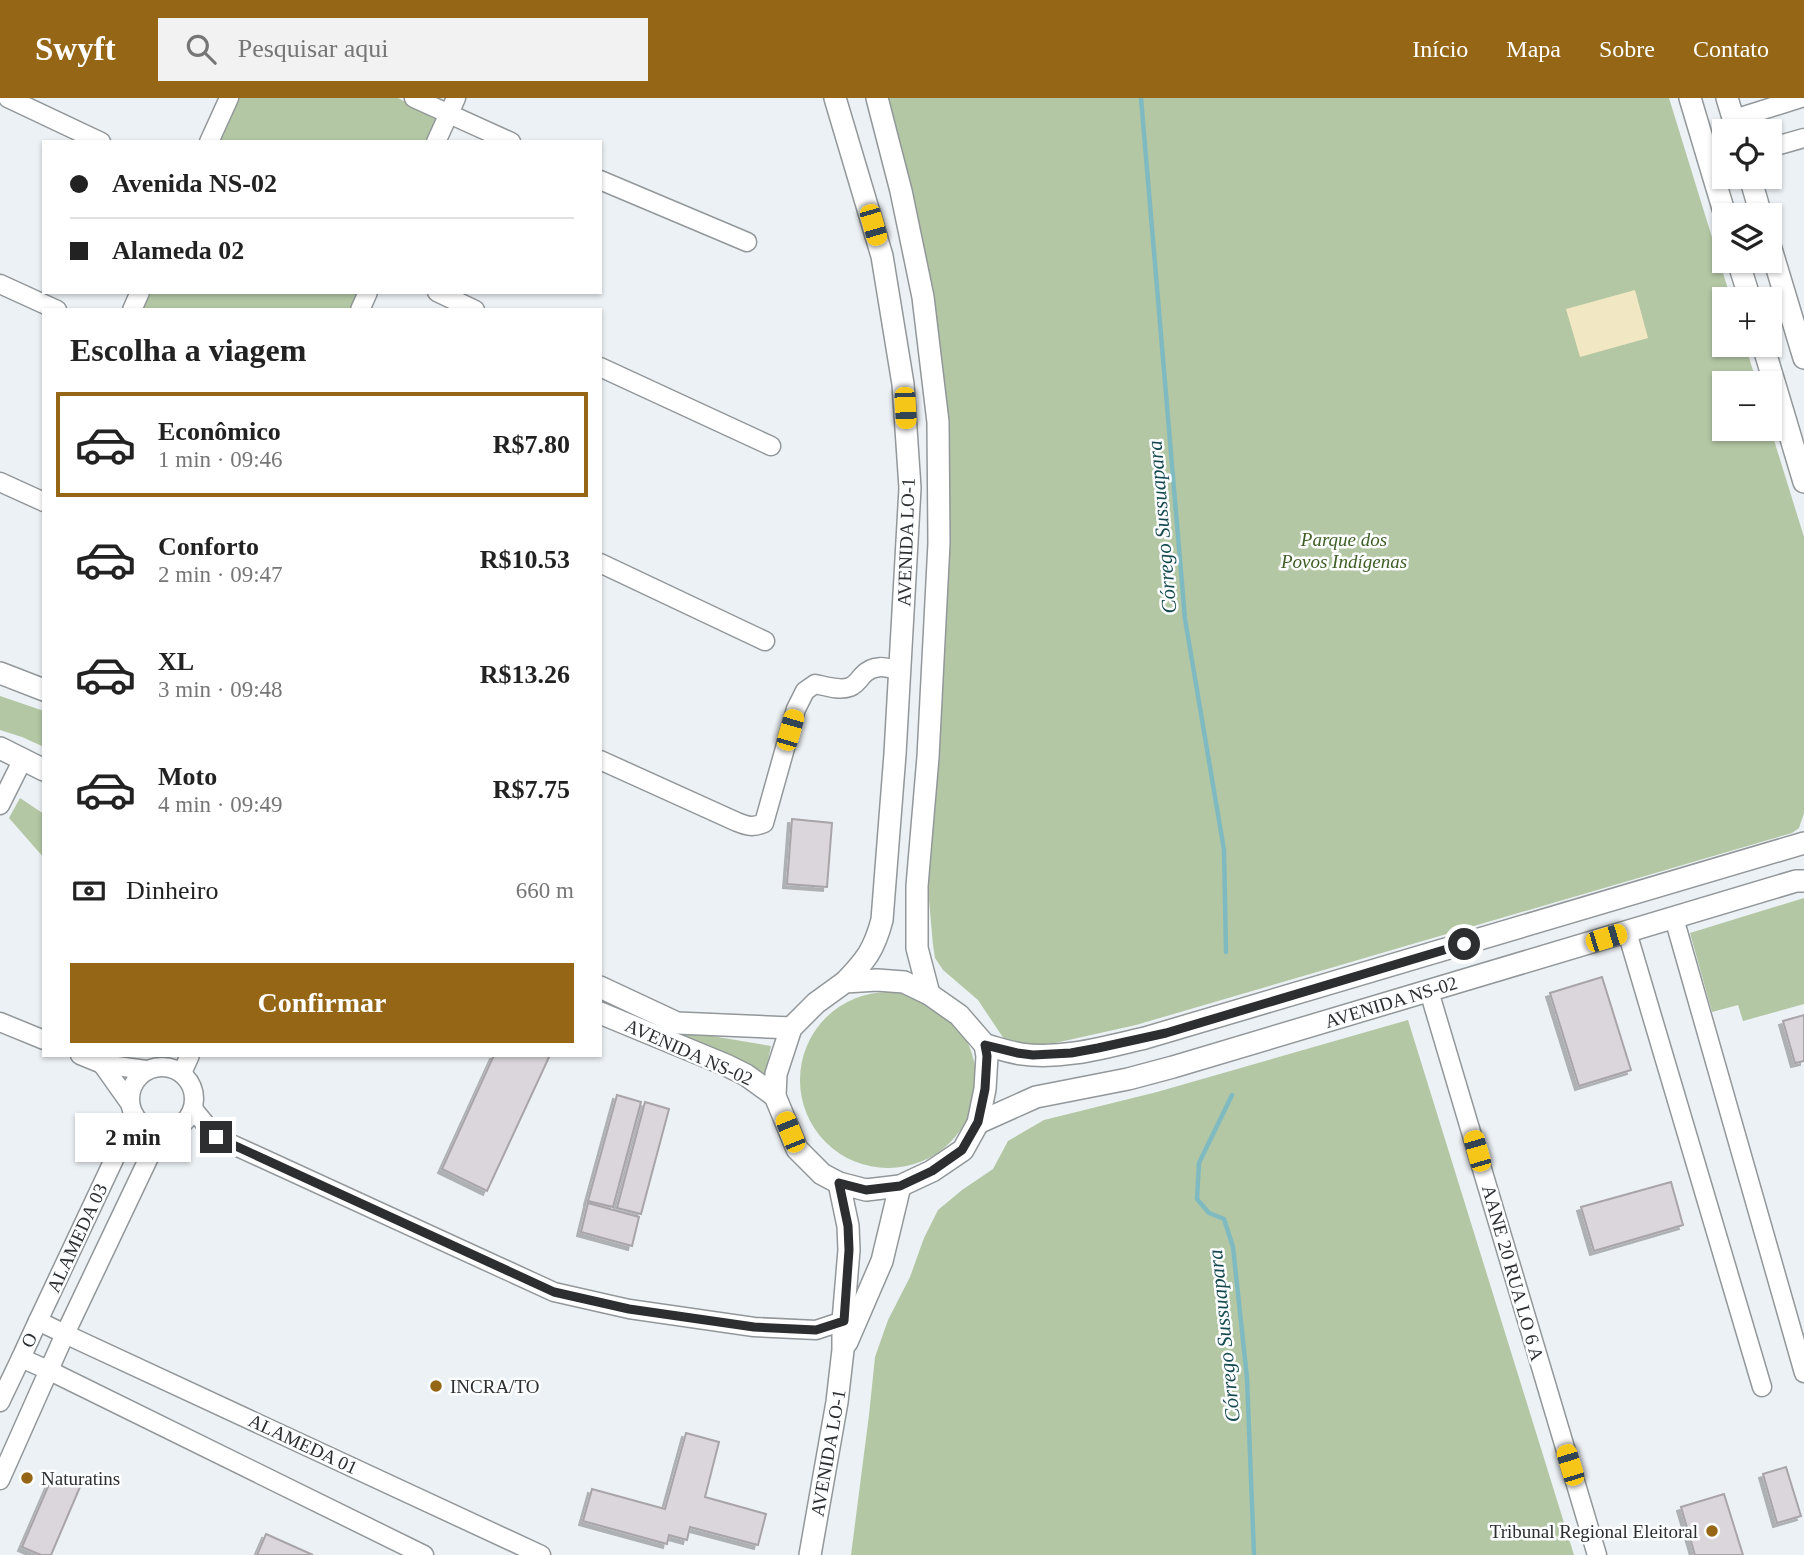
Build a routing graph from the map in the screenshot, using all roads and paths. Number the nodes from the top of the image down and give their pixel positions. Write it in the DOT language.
graph roads {
  1 [pos="8,98"];
  2 [pos="229,98"];
  3 [pos="414,98"];
  4 [pos="456,98"];
  5 [pos="835,98"];
  6 [pos="877,98"];
  7 [pos="1690,98"];
  8 [pos="1727,98"];
  9 [pos="1801,98"];
  10 [pos="449,115"];
  11 [pos="1733,119"];
  12 [pos="1750,119"];
  13 [pos="1804,138"];
  14 [pos="97,140"];
  15 [pos="210,140"];
  16 [pos="437,140"];
  17 [pos="507,140"];
  18 [pos="1782,144"];
  19 [pos="602,181"];
  20 [pos="1721,203"];
  21 [pos="747,242"];
  22 [pos="1778,273"];
  23 [pos="0,284"];
  24 [pos="441,294"];
  25 [pos="53,308"];
  26 [pos="471,308"];
  27 [pos="1767,357"];
  28 [pos="1804,358"];
  29 [pos="602,368"];
  30 [pos="771,446"];
  31 [pos="0,482"];
  32 [pos="1804,482"];
  33 [pos="42,501"];
  34 [pos="602,564"];
  35 [pos="765,641"];
  36 [pos="900,671"];
  37 [pos="0,673"];
  38 [pos="42,689"];
  39 [pos="0,748"];
  40 [pos="23,759"];
  41 [pos="602,761"];
  42 [pos="42,769"];
  43 [pos="0,805"];
  44 [pos="1804,843"];
  45 [pos="1804,881"];
  46 [pos="1674,918"];
  47 [pos="1627,932"];
  48 [pos="845,982"];
  49 [pos="602,988"];
  50 [pos="1429,991"];
  51 [pos="929,994"];
  52 [pos="602,1014"];
  53 [pos="0,1022"];
  54 [pos="791,1028"];
  55 [pos="42,1039"];
  56 [pos="985,1045"];
  57 [pos="84,1057"];
  58 [pos="189,1057"];
  59 [pos="158,1064"];
  60 [pos="102,1065"];
  61 [pos="182,1073"];
  62 [pos="775,1096"];
  63 [pos="131,1109"];
  64 [pos="193,1109"];
  65 [pos="978,1122"];
  66 [pos="169,1130"];
  67 [pos="216,1137"];
  68 [pos="839,1183"];
  69 [pos="900,1186"];
  70 [pos="38,1321"];
  71 [pos="844,1321"];
  72 [pos="65,1334"];
  73 [pos="844,1350"];
  74 [pos="21,1358"];
  75 [pos="48,1370"];
  76 [pos="1804,1373"];
  77 [pos="1762,1387"];
  78 [pos="0,1402"];
  79 [pos="0,1480"];
  80 [pos="424,1555"];
  81 [pos="541,1555"];
  82 [pos="810,1555"];
  83 [pos="1597,1555"];
  1 -- 14 [label="street"];
  2 -- 15 [label="street"];
  3 -- 10 [label="street"];
  4 -- 10 [label="street"];
  5 -- 36 [label="street, AVENIDA LO-1"];
  6 -- 51 [label="street, AVENIDA LO-1"];
  7 -- 20 [label="street"];
  8 -- 11 [label="street"];
  9 -- 12 [label="street"];
  10 -- 16 [label="street"];
  10 -- 17 [label="street"];
  13 -- 18 [label="street"];
  19 -- 21 [label="street"];
  22 -- 28 [label="street"];
  23 -- 25 [label="street"];
  24 -- 26 [label="street"];
  27 -- 32 [label="street"];
  29 -- 30 [label="street"];
  31 -- 33 [label="street"];
  34 -- 35 [label="street"];
  36 -- 41 [label="street"];
  36 -- 48 [label="street, AVENIDA LO-1"];
  37 -- 38 [label="street"];
  39 -- 40 [label="street"];
  40 -- 42 [label="street"];
  40 -- 43 [label="street"];
  44 -- 56 [label="street, AVENIDA NS-02"];
  45 -- 46 [label="street, AVENIDA NS-02"];
  46 -- 47 [label="street, AVENIDA NS-02"];
  46 -- 76 [label="street"];
  47 -- 50 [label="street, AVENIDA NS-02"];
  47 -- 77 [label="street"];
  48 -- 51 [label="street"];
  48 -- 54 [label="street"];
  49 -- 54 [label="street, AVENIDA NS-02"];
  50 -- 65 [label="street, AVENIDA NS-02"];
  50 -- 83 [label="street, AANE 20 RUA LO 6 A"];
  51 -- 56 [label="street"];
  52 -- 62 [label="street, AVENIDA NS-02"];
  53 -- 55 [label="street"];
  54 -- 62 [label="street"];
  56 -- 65 [label="street"];
  57 -- 60 [label="street"];
  58 -- 61 [label="street"];
  59 -- 60 [label="street"];
  59 -- 61 [label="street"];
  59 -- 63 [label="street"];
  60 -- 63 [label="street"];
  61 -- 64 [label="street"];
  62 -- 68 [label="street"];
  63 -- 66 [label="street"];
  63 -- 70 [label="street, ALAMEDA 03"];
  64 -- 66 [label="street"];
  64 -- 67 [label="street"];
  65 -- 69 [label="street"];
  66 -- 67 [label="street"];
  66 -- 72 [label="street, ALAMEDA 03"];
  67 -- 71 [label="street"];
  68 -- 69 [label="street"];
  68 -- 71 [label="street, AVENIDA LO-1"];
  69 -- 73 [label="street, AVENIDA LO-1"];
  70 -- 72 [label="street, O"];
  70 -- 74 [label="street, O"];
  71 -- 73 [label="street, AVENIDA LO-1"];
  72 -- 75 [label="street, O"];
  72 -- 81 [label="street, ALAMEDA 01"];
  73 -- 82 [label="street, AVENIDA LO-1"];
  74 -- 75 [label="street, O"];
  74 -- 78 [label="street"];
  75 -- 79 [label="street"];
  75 -- 80 [label="street"];
}
